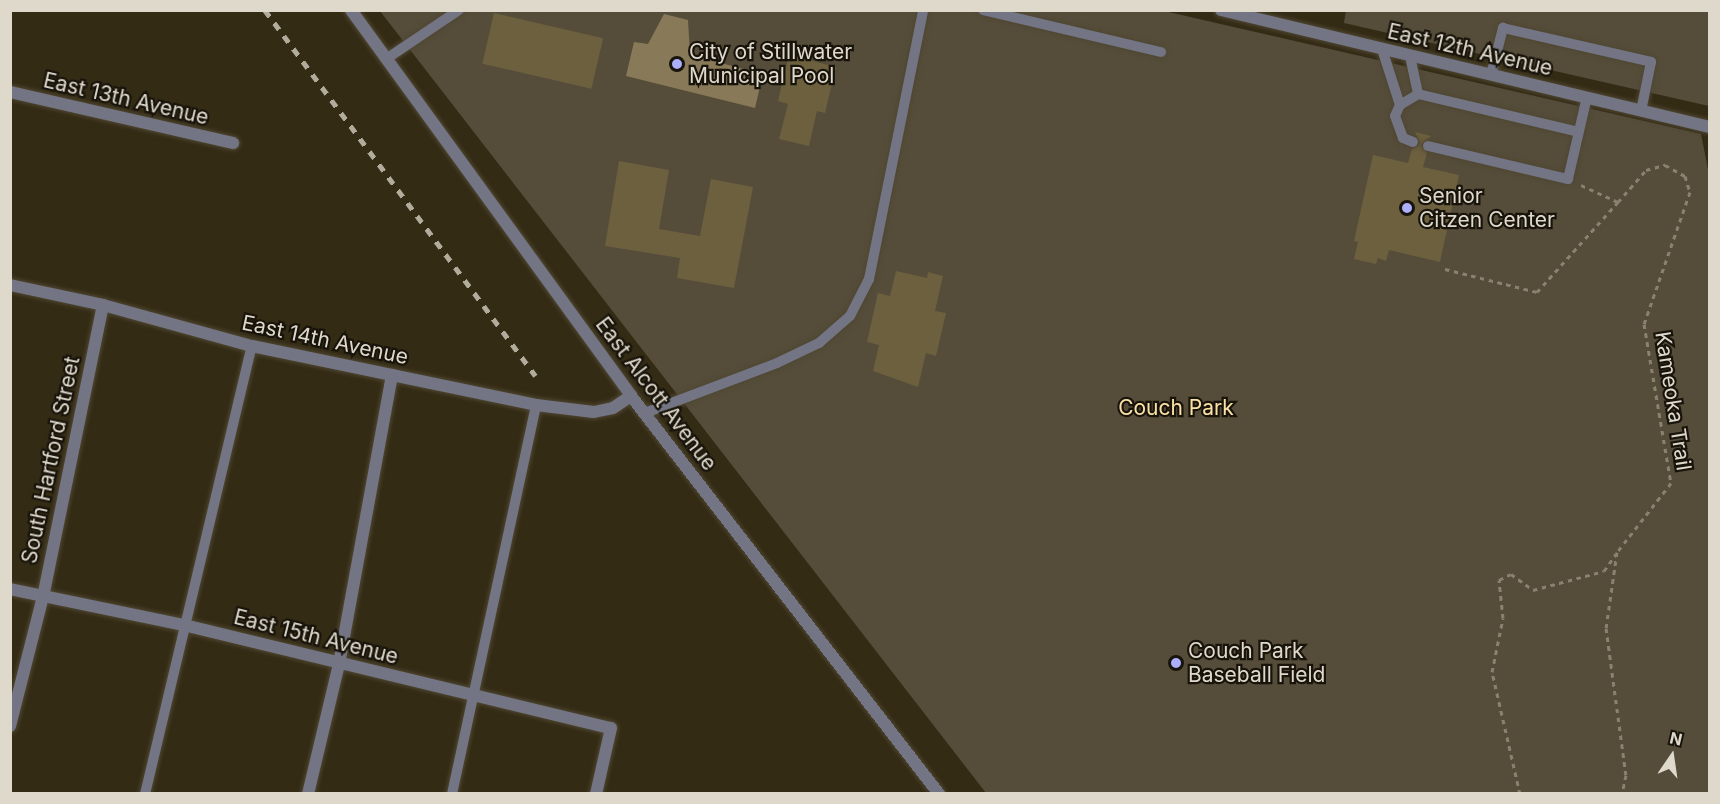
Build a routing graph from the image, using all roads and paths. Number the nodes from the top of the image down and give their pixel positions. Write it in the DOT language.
graph roads {
  1 [pos="351,10"];
  2 [pos="459,10"];
  3 [pos="923,10"];
  4 [pos="983,10"];
  5 [pos="1221,10"];
  6 [pos="1382,49"];
  7 [pos="1161,52"];
  8 [pos="1410,56"];
  9 [pos="386,59"];
  10 [pos="1491,75"];
  11 [pos="10,93"];
  12 [pos="1418,94"];
  13 [pos="1587,98"];
  14 [pos="1400,105"];
  15 [pos="1641,111"];
  16 [pos="1710,127"];
  17 [pos="1579,132"];
  18 [pos="1413,142"];
  19 [pos="232,143"];
  20 [pos="1428,146"];
  21 [pos="1568,179"];
  22 [pos="1618,202"];
  23 [pos="1445,269"];
  24 [pos="10,285"];
  25 [pos="103,305"];
  26 [pos="252,346"];
  27 [pos="392,375"];
  28 [pos="631,396"];
  29 [pos="536,405"];
  30 [pos="645,413"];
  31 [pos="1617,552"];
  32 [pos="10,590"];
  33 [pos="43,597"];
  34 [pos="184,625"];
  35 [pos="339,664"];
  36 [pos="473,696"];
  37 [pos="10,726"];
  38 [pos="145,794"];
  39 [pos="308,794"];
  40 [pos="452,794"];
  41 [pos="596,794"];
  42 [pos="939,794"];
  43 [pos="1520,794"];
  44 [pos="1622,794"];
  1 -- 9 [label="street, East Alcott Avenue"];
  2 -- 9 [label="lane"];
  3 -- 30 [label="lane"];
  4 -- 7 [label="lane"];
  5 -- 6 [label="street, East 12th Avenue"];
  6 -- 8 [label="street, East 12th Avenue"];
  6 -- 14 [label="lane"];
  8 -- 10 [label="street, East 12th Avenue"];
  8 -- 12 [label="lane"];
  9 -- 28 [label="street, East Alcott Avenue"];
  10 -- 13 [label="street, East 12th Avenue"];
  10 -- 15 [label="lane"];
  11 -- 19 [label="street, East 13th Avenue"];
  12 -- 14 [label="lane"];
  12 -- 17 [label="lane"];
  13 -- 15 [label="street, East 12th Avenue"];
  13 -- 17 [label="lane"];
  14 -- 18 [label="lane"];
  15 -- 16 [label="street, East 12th Avenue"];
  17 -- 21 [label="lane"];
  20 -- 21 [label="lane"];
  21 -- 22 [label="path"];
  22 -- 23 [label="path, Kameoka Trail"];
  22 -- 31 [label="path, Kameoka Trail"];
  24 -- 25 [label="street, East 14th Avenue"];
  25 -- 26 [label="street, East 14th Avenue"];
  25 -- 33 [label="street, South Hartford Street"];
  26 -- 27 [label="street, East 14th Avenue"];
  26 -- 34 [label="lane"];
  27 -- 29 [label="street, East 14th Avenue"];
  27 -- 35 [label="street"];
  28 -- 29 [label="street, East 14th Avenue"];
  28 -- 30 [label="street, East Alcott Avenue"];
  29 -- 36 [label="lane"];
  30 -- 42 [label="street, East Alcott Avenue"];
  31 -- 43 [label="path"];
  31 -- 44 [label="path, Kameoka Trail"];
  32 -- 33 [label="street, East 15th Avenue"];
  33 -- 34 [label="street, East 15th Avenue"];
  33 -- 37 [label="street, South Hartford Street"];
  34 -- 35 [label="street, East 15th Avenue"];
  34 -- 38 [label="lane"];
  35 -- 36 [label="street, East 15th Avenue"];
  35 -- 39 [label="street"];
  36 -- 40 [label="lane"];
  36 -- 41 [label="street, East 15th Avenue"];
}
